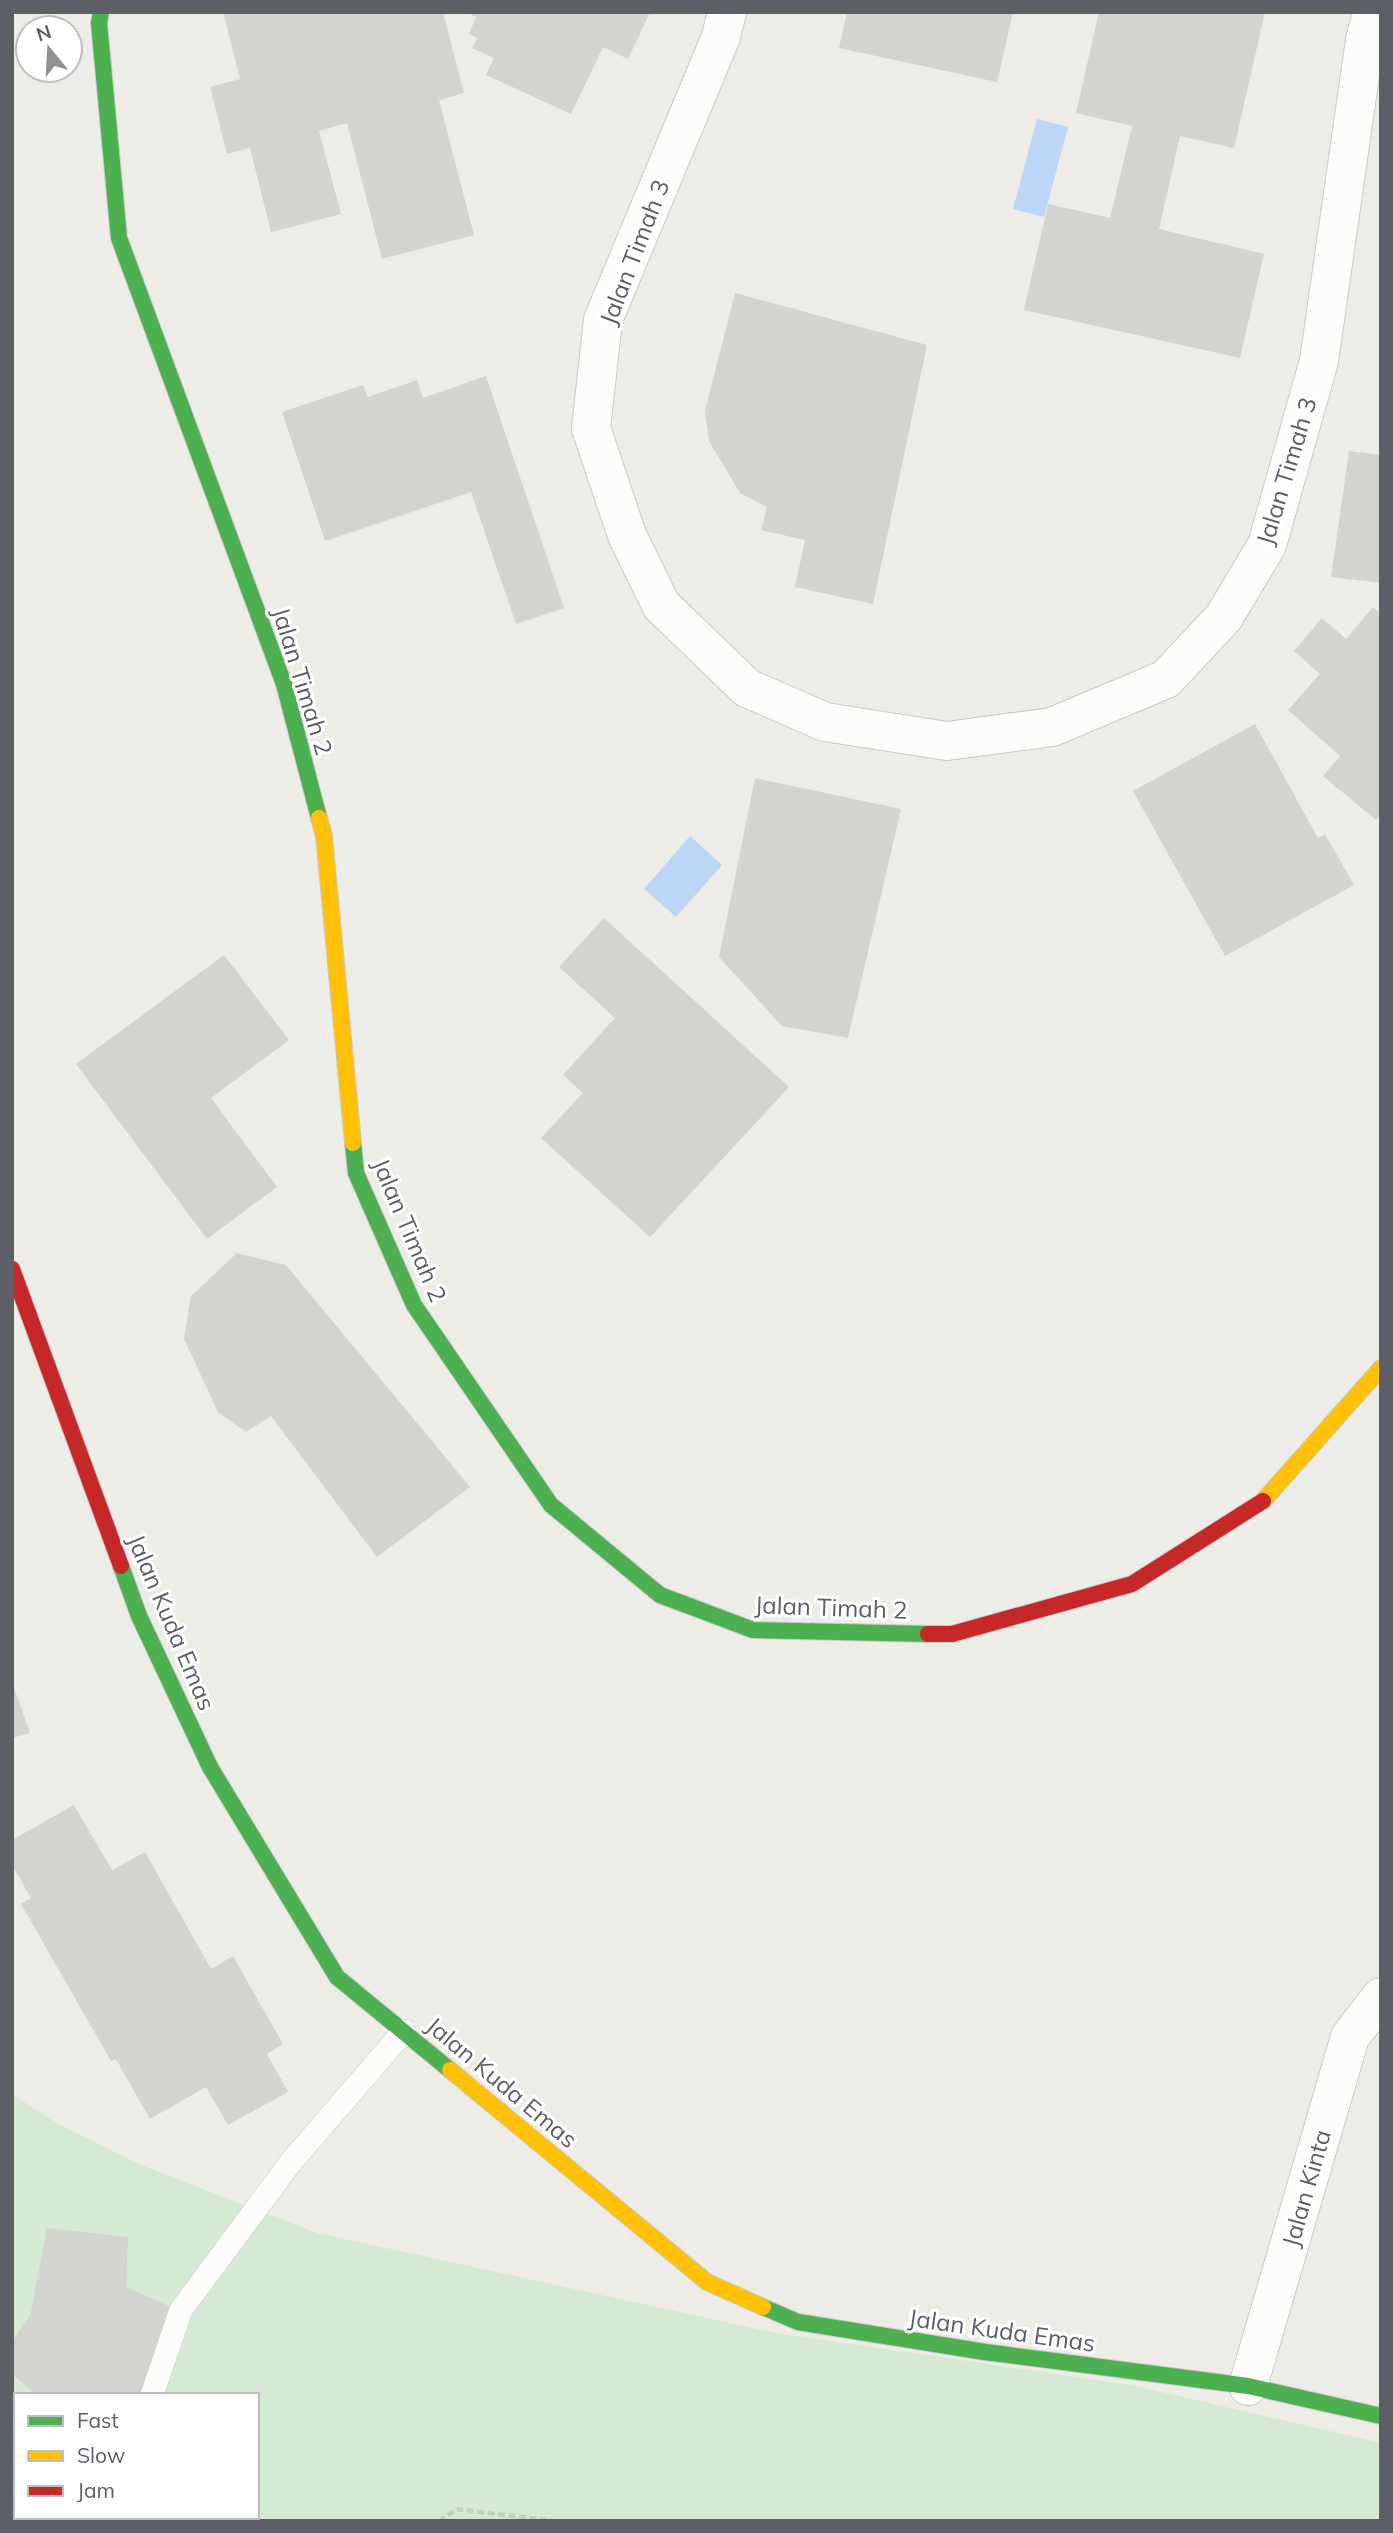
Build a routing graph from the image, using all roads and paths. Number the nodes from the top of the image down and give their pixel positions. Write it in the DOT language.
graph roads {
  1 [pos="102,12"];
  2 [pos="727,12"];
  3 [pos="1372,12"];
  4 [pos="12,1269"];
  5 [pos="1381,1368"];
  6 [pos="1381,1997"];
  7 [pos="404,2031"];
  8 [pos="1248,2386"];
  9 [pos="153,2393"];
  10 [pos="1381,2416"];
  11 [pos="439,2521"];
  12 [pos="553,2521"];
  1 -- 5 [label="street, Jalan Timah 2"];
  2 -- 3 [label="street, Jalan Timah 3"];
  4 -- 7 [label="street, Jalan Kuda Emas"];
  6 -- 8 [label="street, Jalan Kinta"];
  7 -- 8 [label="street, Jalan Kuda Emas"];
  7 -- 9 [label="lane"];
  8 -- 10 [label="street, Jalan Kuda Emas"];
  11 -- 12 [label="path"];
}
